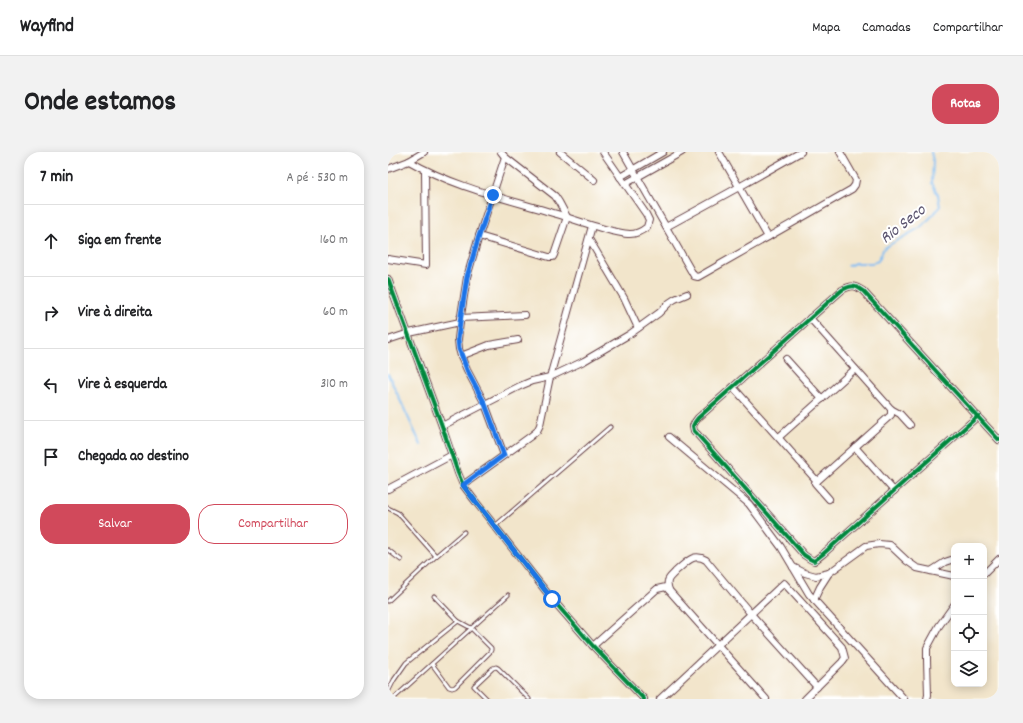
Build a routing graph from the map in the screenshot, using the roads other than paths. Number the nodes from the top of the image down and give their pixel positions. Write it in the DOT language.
graph roads {
  1 [pos="424,152"];
  2 [pos="560,152"];
  3 [pos="603,152"];
  4 [pos="623,152"];
  5 [pos="663,152"];
  6 [pos="682,152"];
  7 [pos="719,152"];
  8 [pos="801,152"];
  9 [pos="840,152"];
  10 [pos="503,154"];
  11 [pos="409,161"];
  12 [pos="388,169"];
  13 [pos="633,169"];
  14 [pos="425,170"];
  15 [pos="620,176"];
  16 [pos="638,177"];
  17 [pos="594,180"];
  18 [pos="625,184"];
  19 [pos="739,187"];
  20 [pos="493,195"];
  21 [pos="567,217"];
  22 [pos="592,226"];
  23 [pos="666,227"];
  24 [pos="479,236"];
  25 [pos="768,237"];
  26 [pos="589,239"];
  27 [pos="388,259"];
  28 [pos="388,279"];
  29 [pos="687,294"];
  30 [pos="525,315"];
  31 [pos="810,318"];
  32 [pos="460,320"];
  33 [pos="638,328"];
  34 [pos="408,334"];
  35 [pos="388,340"];
  36 [pos="518,340"];
  37 [pos="462,356"];
  38 [pos="786,359"];
  39 [pos="855,369"];
  40 [pos="550,377"];
  41 [pos="733,387"];
  42 [pos="822,399"];
  43 [pos="485,404"];
  44 [pos="891,409"];
  45 [pos="978,416"];
  46 [pos="910,425"];
  47 [pos="442,426"];
  48 [pos="610,427"];
  49 [pos="668,437"];
  50 [pos="778,437"];
  51 [pos="999,440"];
  52 [pos="855,447"];
  53 [pos="452,454"];
  54 [pos="504,455"];
  55 [pos="818,481"];
  56 [pos="463,485"];
  57 [pos="388,489"];
  58 [pos="894,491"];
  59 [pos="829,499"];
  60 [pos="388,508"];
  61 [pos="495,526"];
  62 [pos="464,532"];
  63 [pos="388,550"];
  64 [pos="436,556"];
  65 [pos="951,559"];
  66 [pos="999,559"];
  67 [pos="401,560"];
  68 [pos="793,567"];
  69 [pos="931,571"];
  70 [pos="987,571"];
  71 [pos="829,573"];
  72 [pos="951,575"];
  73 [pos="669,590"];
  74 [pos="508,595"];
  75 [pos="434,596"];
  76 [pos="814,600"];
  77 [pos="388,601"];
  78 [pos="951,609"];
  79 [pos="751,614"];
  80 [pos="458,621"];
  81 [pos="471,628"];
  82 [pos="718,645"];
  83 [pos="593,646"];
  84 [pos="432,664"];
  85 [pos="817,687"];
  86 [pos="388,692"];
  87 [pos="393,699"];
  88 [pos="487,699"];
  89 [pos="529,699"];
  90 [pos="644,699"];
  91 [pos="660,699"];
  92 [pos="766,699"];
  93 [pos="805,699"];
  94 [pos="904,699"];
  95 [pos="927,699"];
  1 -- 11 [label="street"];
  2 -- 17 [label="street"];
  3 -- 15 [label="street"];
  4 -- 13 [label="street"];
  5 -- 13 [label="street"];
  6 -- 16 [label="street"];
  7 -- 19 [label="street"];
  8 -- 19 [label="street"];
  9 -- 25 [label="street"];
  10 -- 20 [label="street"];
  10 -- 21 [label="street"];
  11 -- 12 [label="street"];
  11 -- 14 [label="street"];
  13 -- 15 [label="street"];
  13 -- 16 [label="street"];
  14 -- 20 [label="street"];
  14 -- 27 [label="street"];
  15 -- 18 [label="street"];
  16 -- 18 [label="street"];
  16 -- 23 [label="street"];
  18 -- 22 [label="street"];
  19 -- 23 [label="street"];
  19 -- 25 [label="street"];
  20 -- 21 [label="street"];
  20 -- 24 [label="street"];
  21 -- 22 [label="street"];
  21 -- 24 [label="street"];
  22 -- 26 [label="street"];
  23 -- 25 [label="street"];
  24 -- 32 [label="street"];
  26 -- 33 [label="street"];
  26 -- 40 [label="street"];
  28 -- 34 [label="street"];
  29 -- 33 [label="street"];
  30 -- 32 [label="street"];
  31 -- 39 [label="street"];
  31 -- 41 [label="street"];
  31 -- 45 [label="street"];
  32 -- 34 [label="street"];
  32 -- 37 [label="street"];
  33 -- 40 [label="street"];
  34 -- 35 [label="street"];
  34 -- 47 [label="street"];
  36 -- 37 [label="street"];
  37 -- 43 [label="street"];
  38 -- 42 [label="street"];
  39 -- 42 [label="street"];
  39 -- 44 [label="street"];
  40 -- 43 [label="street"];
  40 -- 54 [label="street"];
  41 -- 50 [label="street"];
  41 -- 58 [label="street"];
  42 -- 50 [label="street"];
  43 -- 47 [label="street"];
  43 -- 54 [label="street"];
  44 -- 46 [label="street"];
  44 -- 52 [label="street"];
  45 -- 51 [label="street"];
  45 -- 58 [label="street"];
  47 -- 53 [label="street"];
  48 -- 61 [label="lane"];
  49 -- 68 [label="street"];
  50 -- 55 [label="street"];
  52 -- 55 [label="street"];
  52 -- 58 [label="street"];
  53 -- 56 [label="street"];
  53 -- 57 [label="street"];
  54 -- 56 [label="street"];
  55 -- 59 [label="street"];
  56 -- 61 [label="street"];
  60 -- 64 [label="lane"];
  61 -- 83 [label="street"];
  62 -- 64 [label="lane"];
  63 -- 67 [label="lane"];
  64 -- 77 [label="lane"];
  65 -- 69 [label="street"];
  66 -- 70 [label="street"];
  68 -- 71 [label="street"];
  68 -- 76 [label="street"];
  69 -- 71 [label="street"];
  69 -- 72 [label="street"];
  71 -- 76 [label="street"];
  73 -- 79 [label="street"];
  73 -- 82 [label="street"];
  73 -- 83 [label="street"];
  74 -- 81 [label="lane"];
  75 -- 80 [label="lane"];
  76 -- 94 [label="street"];
  78 -- 95 [label="street"];
  79 -- 82 [label="street"];
  79 -- 85 [label="street"];
  79 -- 85 [label="street"];
  80 -- 81 [label="lane"];
  80 -- 86 [label="lane"];
  81 -- 84 [label="lane"];
  81 -- 84 [label="lane"];
  82 -- 91 [label="street"];
  82 -- 92 [label="street"];
  83 -- 90 [label="street"];
  84 -- 87 [label="lane"];
  85 -- 93 [label="street"];
  88 -- 89 [label="lane"];
}
